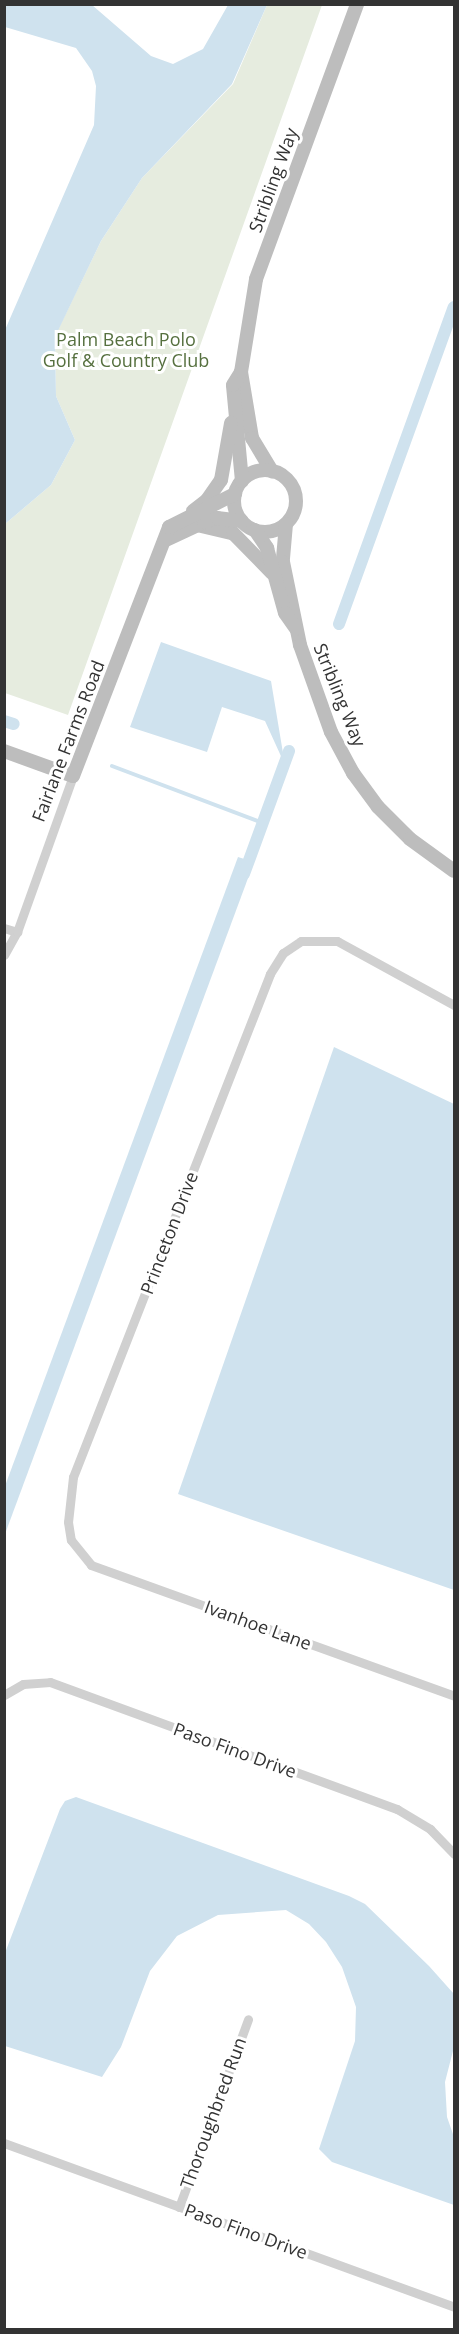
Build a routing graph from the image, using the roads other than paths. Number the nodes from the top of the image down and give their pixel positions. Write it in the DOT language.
graph roads {
  1 [pos="357,4"];
  2 [pos="241,372"];
  3 [pos="234,394"];
  4 [pos="272,471"];
  5 [pos="242,481"];
  6 [pos="235,494"];
  7 [pos="193,520"];
  8 [pos="242,521"];
  9 [pos="286,524"];
  10 [pos="255,530"];
  11 [pos="276,580"];
  12 [pos="297,630"];
  13 [pos="4,751"];
  14 [pos="74,776"];
  15 [pos="454,871"];
  16 [pos="4,928"];
  17 [pos="17,932"];
  18 [pos="4,956"];
  19 [pos="454,1005"];
  20 [pos="71,1540"];
  21 [pos="4,1695"];
  22 [pos="454,1696"];
  23 [pos="454,1854"];
  24 [pos="248,2019"];
  25 [pos="4,2144"];
  26 [pos="179,2207"];
  27 [pos="454,2307"];
  1 -- 2 [label="street, Stribling Way"];
  2 -- 3 [label="street, Stribling Way"];
  2 -- 4 [label="street, Stribling Way"];
  3 -- 5 [label="street, Stribling Way"];
  3 -- 7 [label="street"];
  4 -- 5 [label="street"];
  4 -- 9 [label="street"];
  5 -- 6 [label="street"];
  6 -- 7 [label="street, Fairlane Farms Road"];
  6 -- 8 [label="street"];
  7 -- 8 [label="street, Fairlane Farms Road"];
  7 -- 11 [label="street"];
  7 -- 14 [label="street, Fairlane Farms Road"];
  8 -- 10 [label="street"];
  9 -- 10 [label="street"];
  9 -- 12 [label="street, Stribling Way"];
  10 -- 11 [label="street, Stribling Way"];
  11 -- 12 [label="street, Stribling Way"];
  12 -- 15 [label="street, Stribling Way"];
  13 -- 14 [label="street"];
  14 -- 17 [label="street, Fairlane Farms Road"];
  16 -- 17 [label="street"];
  17 -- 18 [label="street, Fairlane Farms Road"];
  19 -- 20 [label="street, Princeton Drive"];
  20 -- 22 [label="street, Ivanhoe Lane"];
  21 -- 23 [label="street, Paso Fino Drive"];
  24 -- 26 [label="street, Thoroughbred Run"];
  25 -- 26 [label="street, Paso Fino Drive"];
  26 -- 27 [label="street, Paso Fino Drive"];
}
